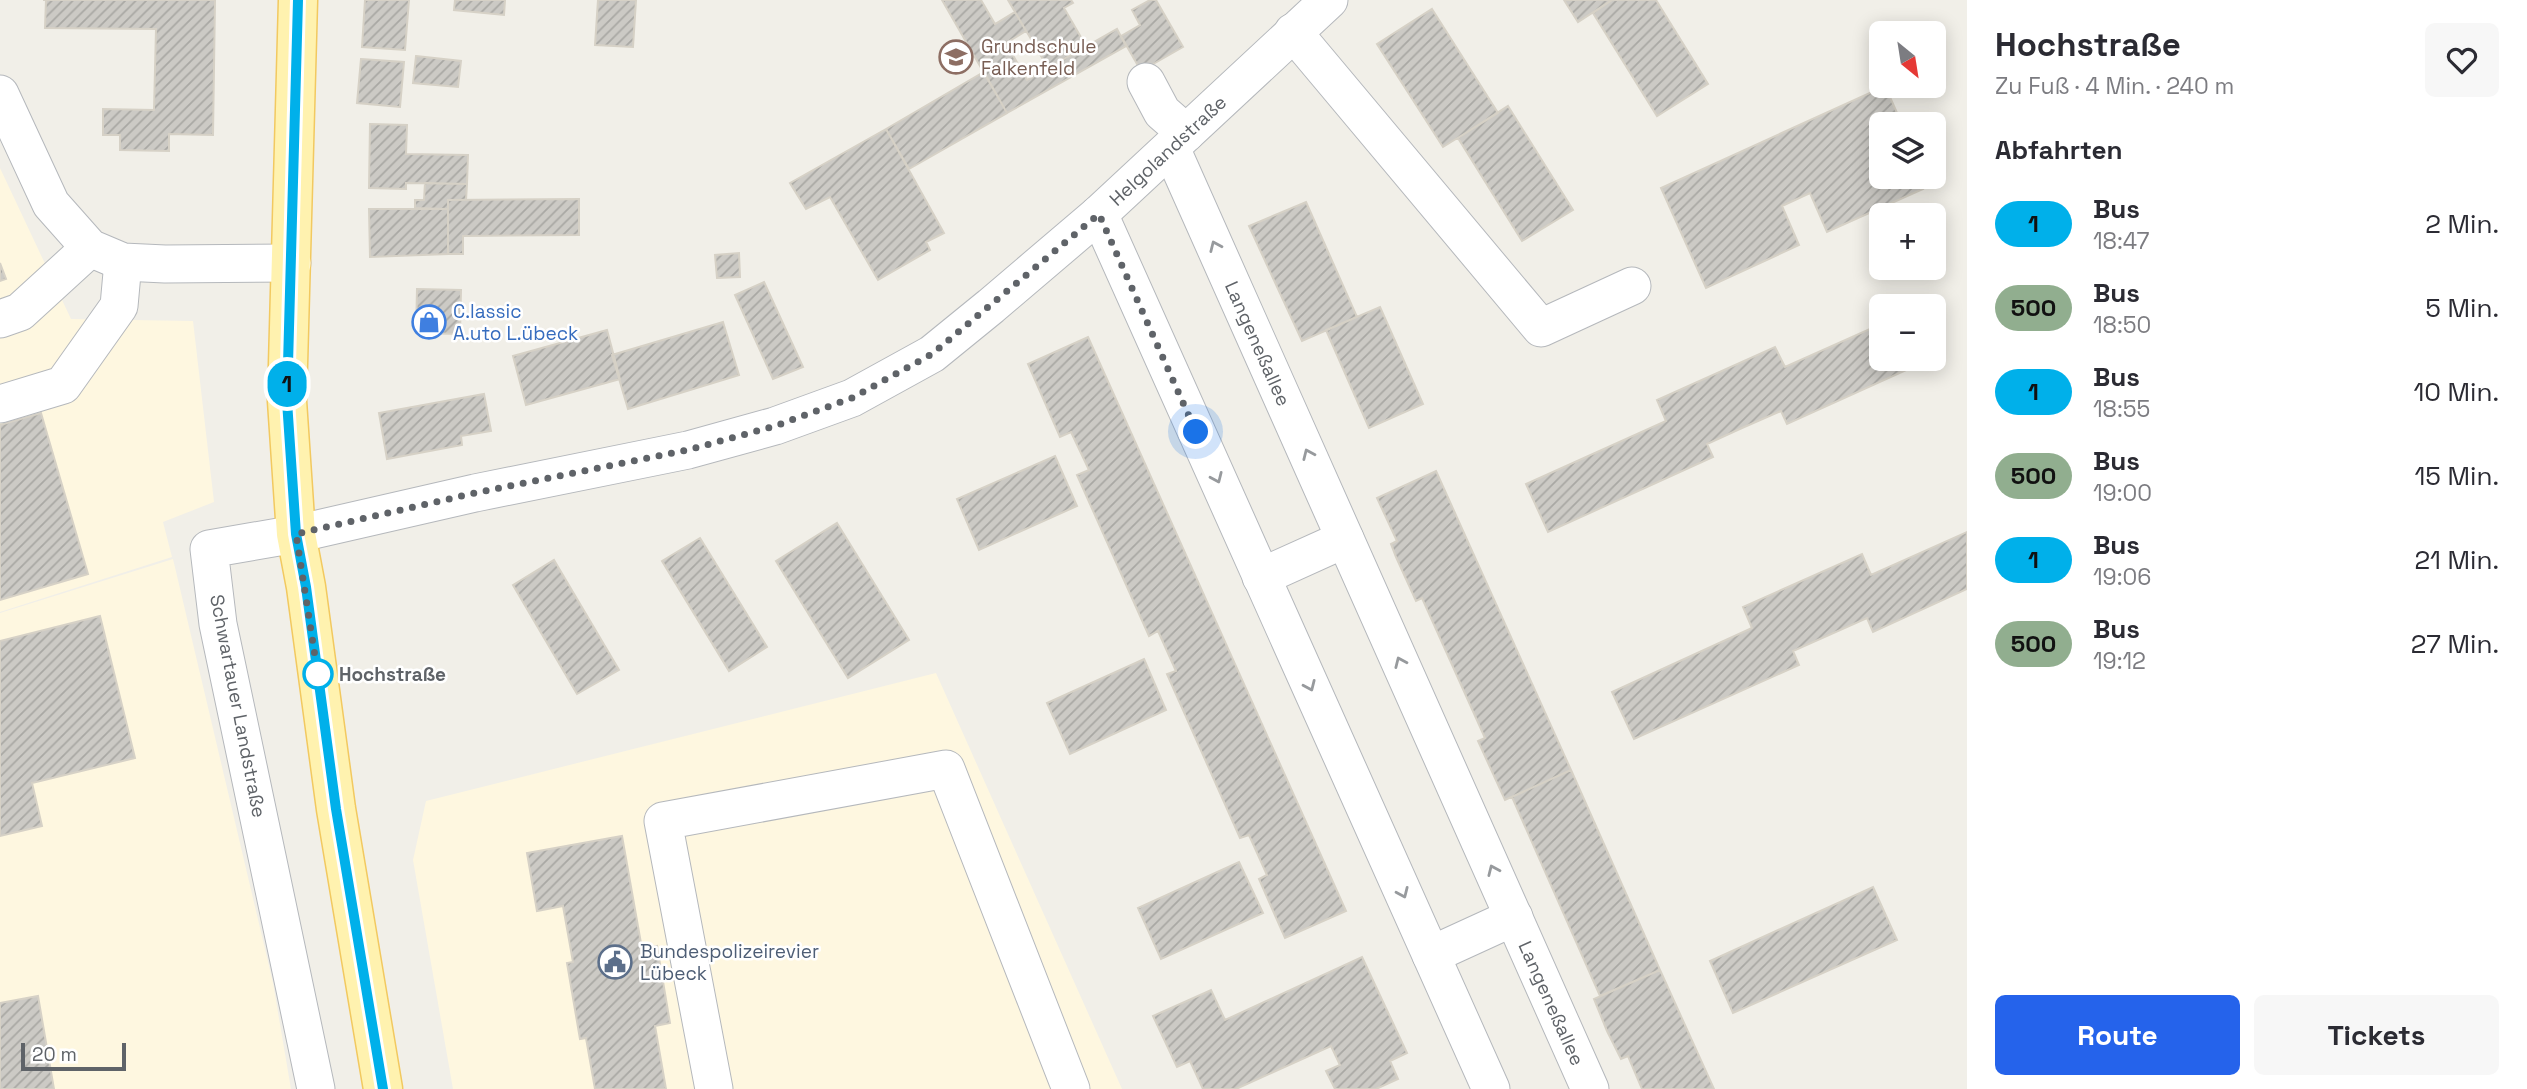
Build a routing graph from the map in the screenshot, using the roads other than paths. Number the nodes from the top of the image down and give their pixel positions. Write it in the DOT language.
graph roads {
  1 [pos="298,0"];
  2 [pos="1329,0"];
  3 [pos="1293,32"];
  4 [pos="1146,82"];
  5 [pos="0,94"];
  6 [pos="1179,141"];
  7 [pos="1099,214"];
  8 [pos="107,255"];
  9 [pos="292,263"];
  10 [pos="1632,286"];
  11 [pos="0,319"];
  12 [pos="0,404"];
  13 [pos="296,534"];
  14 [pos="1345,539"];
  15 [pos="1261,577"];
  16 [pos="1514,917"];
  17 [pos="1431,955"];
  18 [pos="316,1089"];
  19 [pos="383,1089"];
  20 [pos="714,1089"];
  21 [pos="1071,1089"];
  22 [pos="1491,1089"];
  23 [pos="1590,1089"];
  1 -- 9 [label="main road"];
  2 -- 3 [label="street, Helgolandstraße"];
  3 -- 6 [label="street, Helgolandstraße"];
  3 -- 10 [label="street"];
  4 -- 6 [label="street"];
  5 -- 8 [label="street"];
  6 -- 7 [label="street, Helgolandstraße"];
  14 -- 6 [label="street, Langeneßallee, one-way"];
  7 -- 13 [label="street, Helgolandstraße"];
  7 -- 15 [label="street, one-way"];
  8 -- 9 [label="street"];
  8 -- 11 [label="street"];
  8 -- 12 [label="street"];
  9 -- 13 [label="main road"];
  13 -- 18 [label="street, Schwartauer Landstraße"];
  13 -- 19 [label="main road"];
  14 -- 15 [label="street"];
  16 -- 14 [label="street, Langeneßallee, one-way"];
  15 -- 17 [label="street, one-way"];
  16 -- 17 [label="street, Langeneßallee"];
  16 -- 23 [label="street, Langeneßallee"];
  17 -- 22 [label="street"];
  20 -- 21 [label="street"];
}
